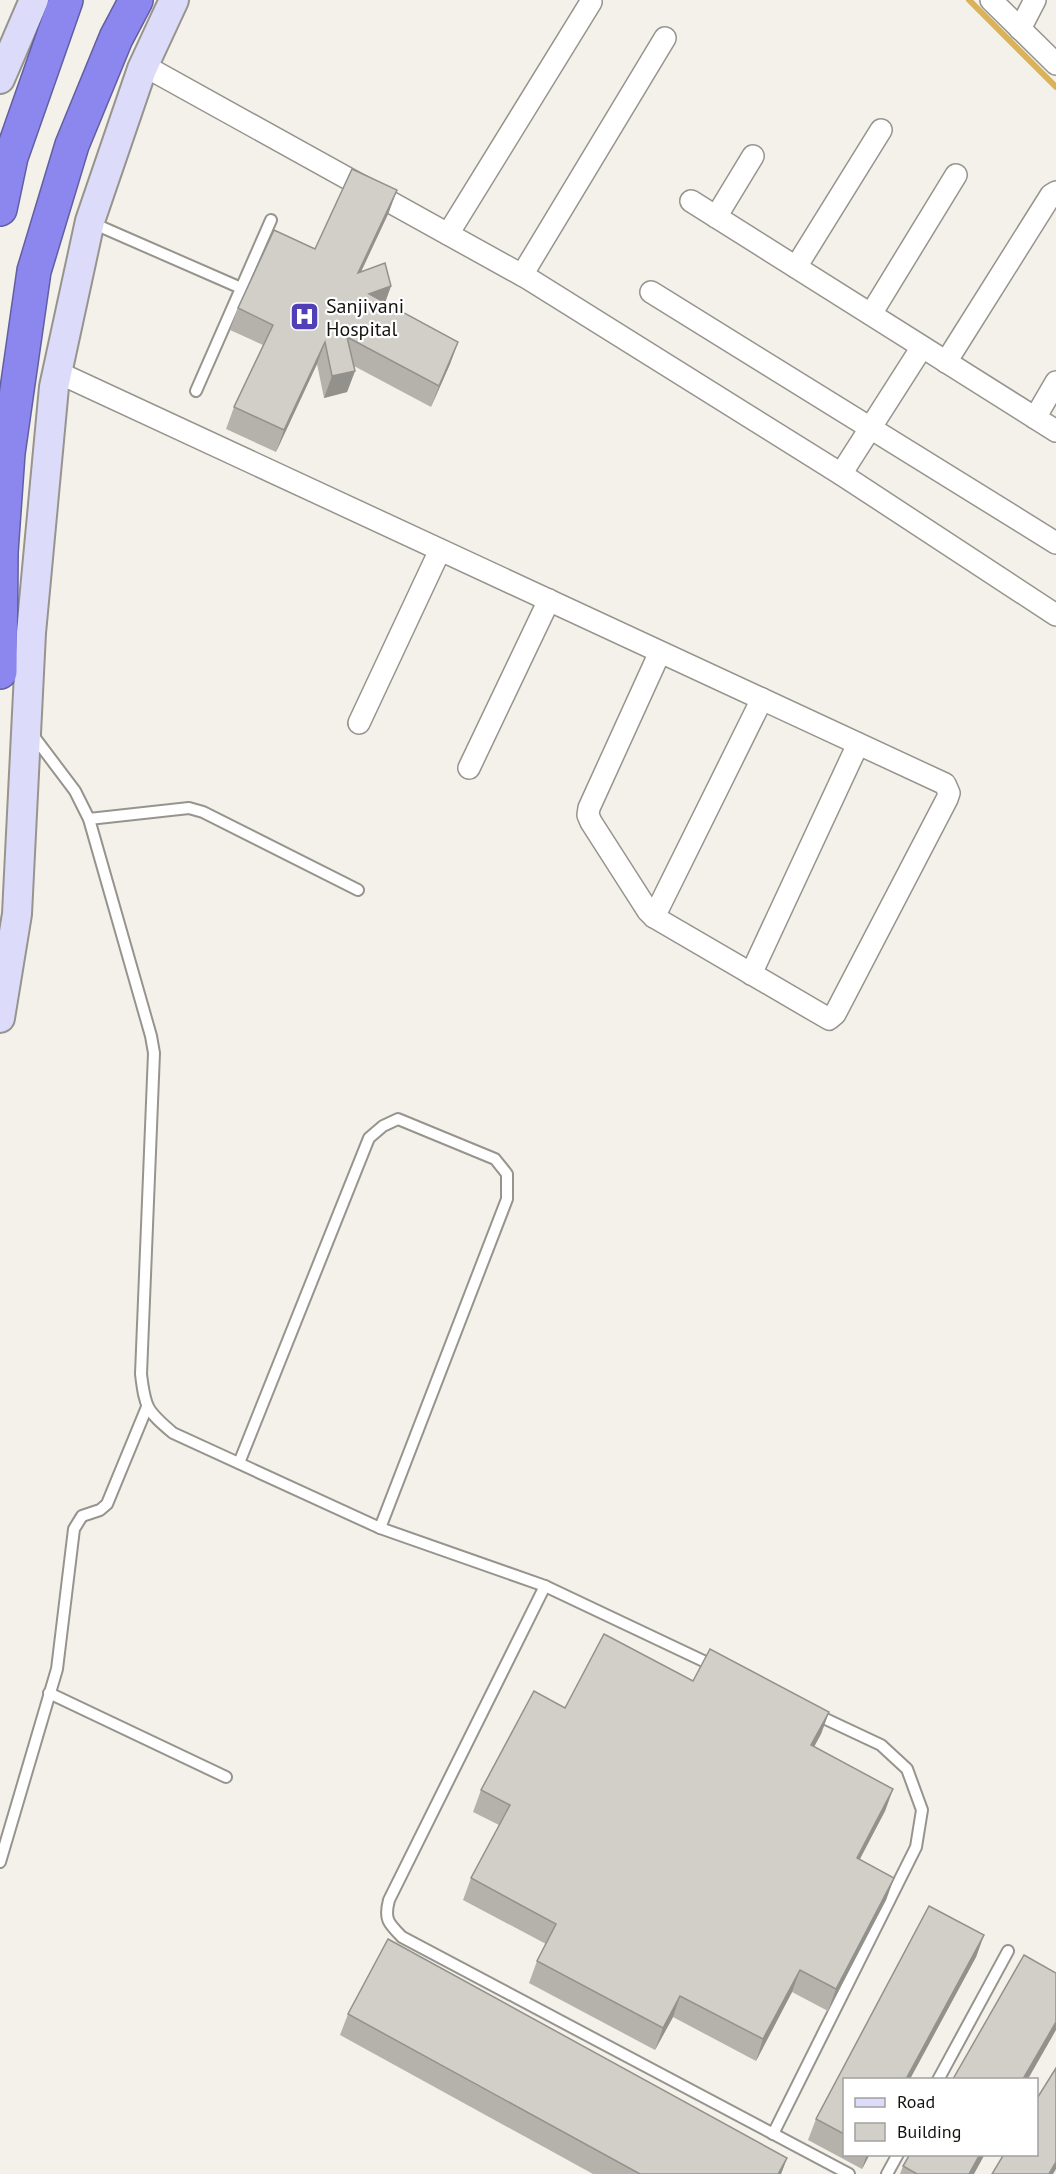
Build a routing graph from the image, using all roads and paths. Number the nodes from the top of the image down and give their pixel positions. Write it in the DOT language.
graph roads {
  1 [pos="34,0"];
  2 [pos="66,0"];
  3 [pos="136,0"];
  4 [pos="174,0"];
  5 [pos="991,0"];
  6 [pos="1035,0"];
  7 [pos="591,2"];
  8 [pos="1020,29"];
  9 [pos="665,38"];
  10 [pos="1056,64"];
  11 [pos="143,65"];
  12 [pos="0,79"];
  13 [pos="881,130"];
  14 [pos="753,156"];
  15 [pos="956,175"];
  16 [pos="1056,192"];
  17 [pos="691,201"];
  18 [pos="0,208"];
  19 [pos="716,217"];
  20 [pos="271,220"];
  21 [pos="90,221"];
  22 [pos="448,234"];
  23 [pos="796,267"];
  24 [pos="522,275"];
  25 [pos="241,288"];
  26 [pos="651,292"];
  27 [pos="871,314"];
  28 [pos="922,347"];
  29 [pos="946,362"];
  30 [pos="57,372"];
  31 [pos="1056,382"];
  32 [pos="196,391"];
  33 [pos="1035,418"];
  34 [pos="871,428"];
  35 [pos="1056,431"];
  36 [pos="841,474"];
  37 [pos="1056,543"];
  38 [pos="440,550"];
  39 [pos="549,600"];
  40 [pos="1056,615"];
  41 [pos="660,652"];
  42 [pos="0,672"];
  43 [pos="762,699"];
  44 [pos="359,723"];
  45 [pos="26,727"];
  46 [pos="858,744"];
  47 [pos="469,768"];
  48 [pos="89,819"];
  49 [pos="358,890"];
  50 [pos="654,917"];
  51 [pos="751,974"];
  52 [pos="0,1018"];
  53 [pos="147,1407"];
  54 [pos="239,1463"];
  55 [pos="380,1528"];
  56 [pos="545,1586"];
  57 [pos="729,1673"];
  58 [pos="49,1692"];
  59 [pos="805,1709"];
  60 [pos="226,1777"];
  61 [pos="0,1862"];
  62 [pos="1008,1951"];
  63 [pos="939,2078"];
  64 [pos="773,2134"];
  65 [pos="897,2156"];
  66 [pos="849,2174"];
  67 [pos="887,2174"];
  1 -- 12 [label="street"];
  2 -- 18 [label="highway"];
  3 -- 42 [label="highway"];
  4 -- 11 [label="street"];
  5 -- 8 [label="street"];
  6 -- 8 [label="street"];
  7 -- 22 [label="street"];
  8 -- 10 [label="street"];
  9 -- 24 [label="street"];
  11 -- 21 [label="street"];
  11 -- 22 [label="street"];
  13 -- 23 [label="street"];
  14 -- 19 [label="street"];
  15 -- 27 [label="street"];
  16 -- 29 [label="street"];
  17 -- 19 [label="street"];
  19 -- 23 [label="street"];
  20 -- 25 [label="lane"];
  21 -- 25 [label="lane"];
  21 -- 30 [label="street"];
  22 -- 24 [label="street"];
  23 -- 27 [label="street"];
  24 -- 36 [label="street"];
  25 -- 32 [label="lane"];
  26 -- 34 [label="street"];
  27 -- 28 [label="street"];
  28 -- 29 [label="street"];
  28 -- 34 [label="street"];
  29 -- 33 [label="street"];
  30 -- 38 [label="street"];
  30 -- 45 [label="street"];
  31 -- 33 [label="street"];
  33 -- 35 [label="street"];
  34 -- 36 [label="street"];
  34 -- 37 [label="street"];
  36 -- 40 [label="street"];
  38 -- 39 [label="street"];
  38 -- 44 [label="street"];
  39 -- 41 [label="street"];
  39 -- 47 [label="street"];
  41 -- 43 [label="street"];
  41 -- 50 [label="street"];
  43 -- 46 [label="street"];
  43 -- 50 [label="street"];
  45 -- 48 [label="lane"];
  45 -- 52 [label="street"];
  46 -- 51 [label="street"];
  46 -- 51 [label="street"];
  48 -- 49 [label="lane"];
  48 -- 53 [label="lane"];
  50 -- 51 [label="street"];
  53 -- 54 [label="lane"];
  53 -- 58 [label="lane"];
  54 -- 55 [label="lane"];
  54 -- 55 [label="lane"];
  55 -- 56 [label="lane"];
  56 -- 57 [label="lane"];
  56 -- 64 [label="lane"];
  58 -- 60 [label="lane"];
  58 -- 61 [label="lane"];
  59 -- 64 [label="lane"];
  62 -- 63 [label="lane"];
  64 -- 66 [label="lane"];
  65 -- 67 [label="lane"];
}
